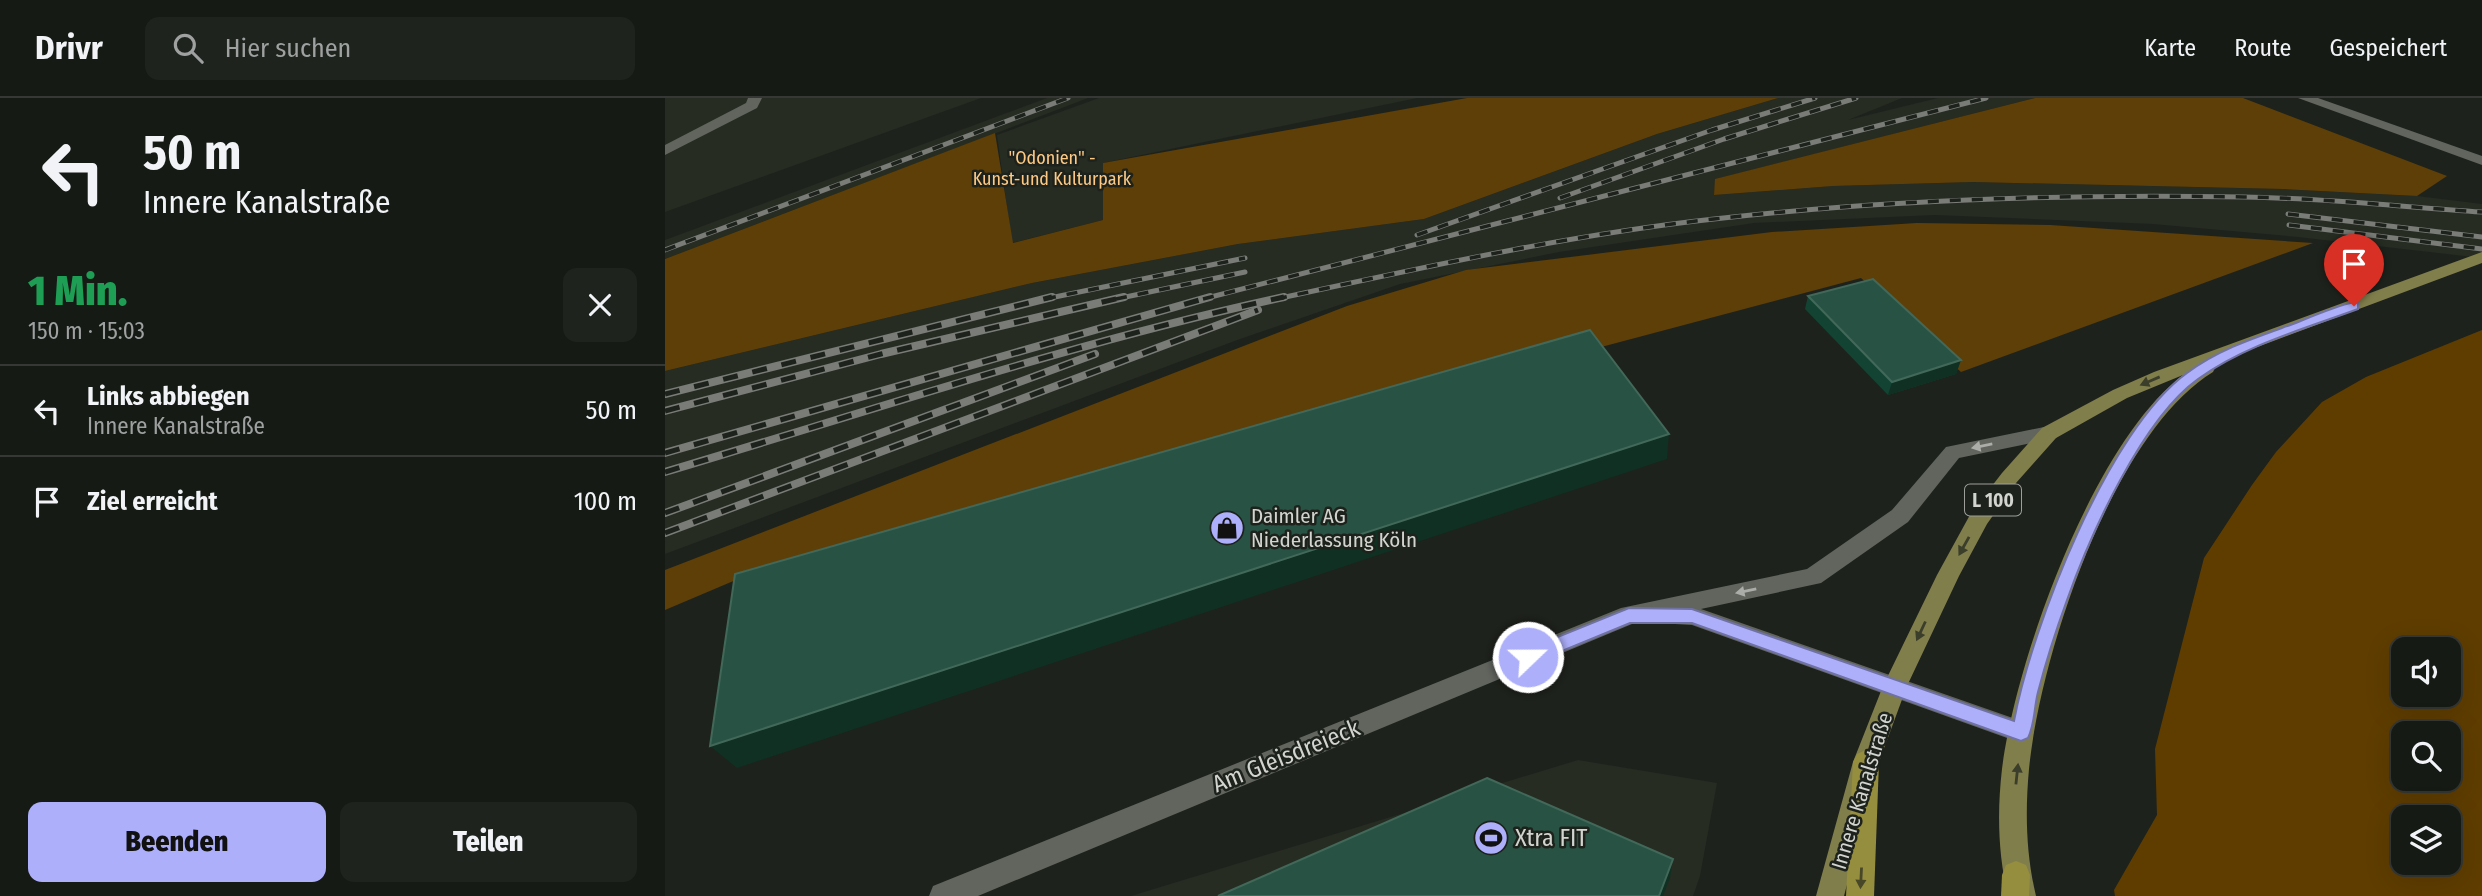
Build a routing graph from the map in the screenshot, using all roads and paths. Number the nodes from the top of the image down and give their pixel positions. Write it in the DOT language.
graph roads {
  1 [pos="755,98"];
  2 [pos="2305,98"];
  3 [pos="665,150"];
  4 [pos="2482,161"];
  5 [pos="2482,257"];
  6 [pos="2237,349"];
  7 [pos="2049,433"];
  8 [pos="1629,615"];
  9 [pos="1895,686"];
  10 [pos="2021,732"];
  11 [pos="1866,762"];
  12 [pos="2018,889"];
  13 [pos="943,896"];
  14 [pos="1830,896"];
  15 [pos="1860,896"];
  1 -- 3 [label="street"];
  2 -- 4 [label="street"];
  5 -- 6 [label="main road, Innere Kanalstraße / L 100"];
  6 -- 7 [label="main road, Innere Kanalstraße / L 100, one-way"];
  6 -- 10 [label="main road, Innere Kanalstraße / L 100"];
  7 -- 8 [label="street, Am Gleisdreieck, one-way"];
  7 -- 9 [label="main road, Innere Kanalstraße / L 100, one-way"];
  8 -- 9 [label="street, Am Gleisdreieck"];
  8 -- 13 [label="street, Am Gleisdreieck"];
  9 -- 10 [label="street, Am Gleisdreieck"];
  9 -- 11 [label="main road, Innere Kanalstraße / L 100"];
  12 -- 10 [label="main road, Innere Kanalstraße / L 100, one-way"];
  11 -- 14 [label="main road, Innere Kanalstraße / L 100"];
  11 -- 15 [label="highway, one-way"];
}
